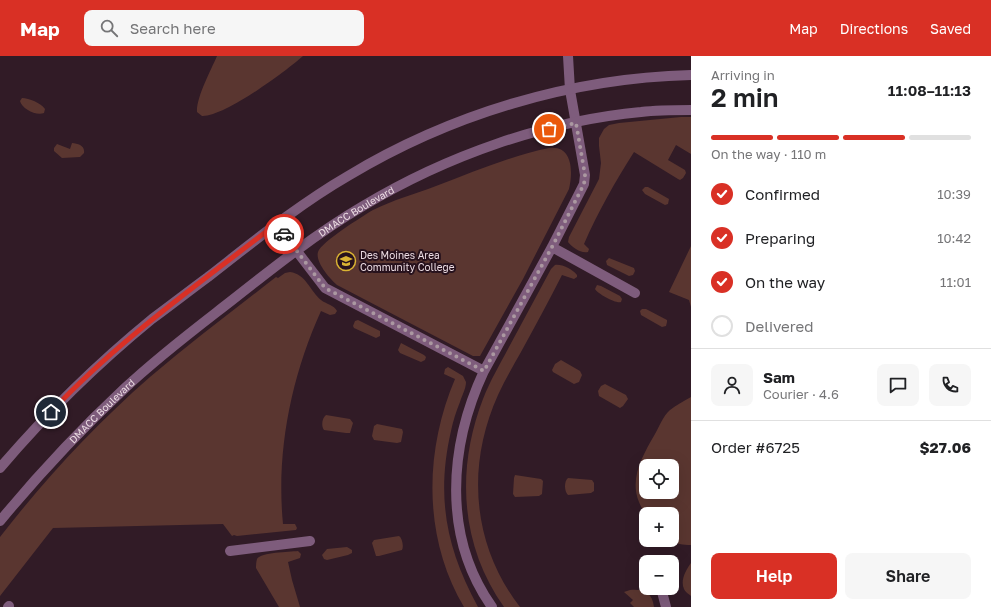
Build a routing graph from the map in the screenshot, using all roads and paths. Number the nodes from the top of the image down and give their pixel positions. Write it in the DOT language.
graph roads {
  1 [pos="568,56"];
  2 [pos="691,76"];
  3 [pos="570,90"];
  4 [pos="691,110"];
  5 [pos="576,123"];
  6 [pos="276,224"];
  7 [pos="552,247"];
  8 [pos="296,251"];
  9 [pos="635,293"];
  10 [pos="484,371"];
  11 [pos="0,468"];
  12 [pos="0,521"];
  13 [pos="310,541"];
  14 [pos="230,551"];
  15 [pos="662,595"];
  16 [pos="492,607"];
  17 [pos="666,607"];
  1 -- 3 [label="street"];
  2 -- 3 [label="street"];
  3 -- 5 [label="street"];
  3 -- 6 [label="street"];
  4 -- 5 [label="street, DMACC Boulevard"];
  5 -- 7 [label="street"];
  5 -- 8 [label="street, DMACC Boulevard"];
  6 -- 8 [label="street"];
  6 -- 11 [label="street"];
  7 -- 9 [label="street"];
  7 -- 10 [label="street"];
  8 -- 10 [label="street"];
  8 -- 12 [label="street, DMACC Boulevard"];
  10 -- 16 [label="street"];
  13 -- 14 [label="street"];
  15 -- 17 [label="street"];
}
